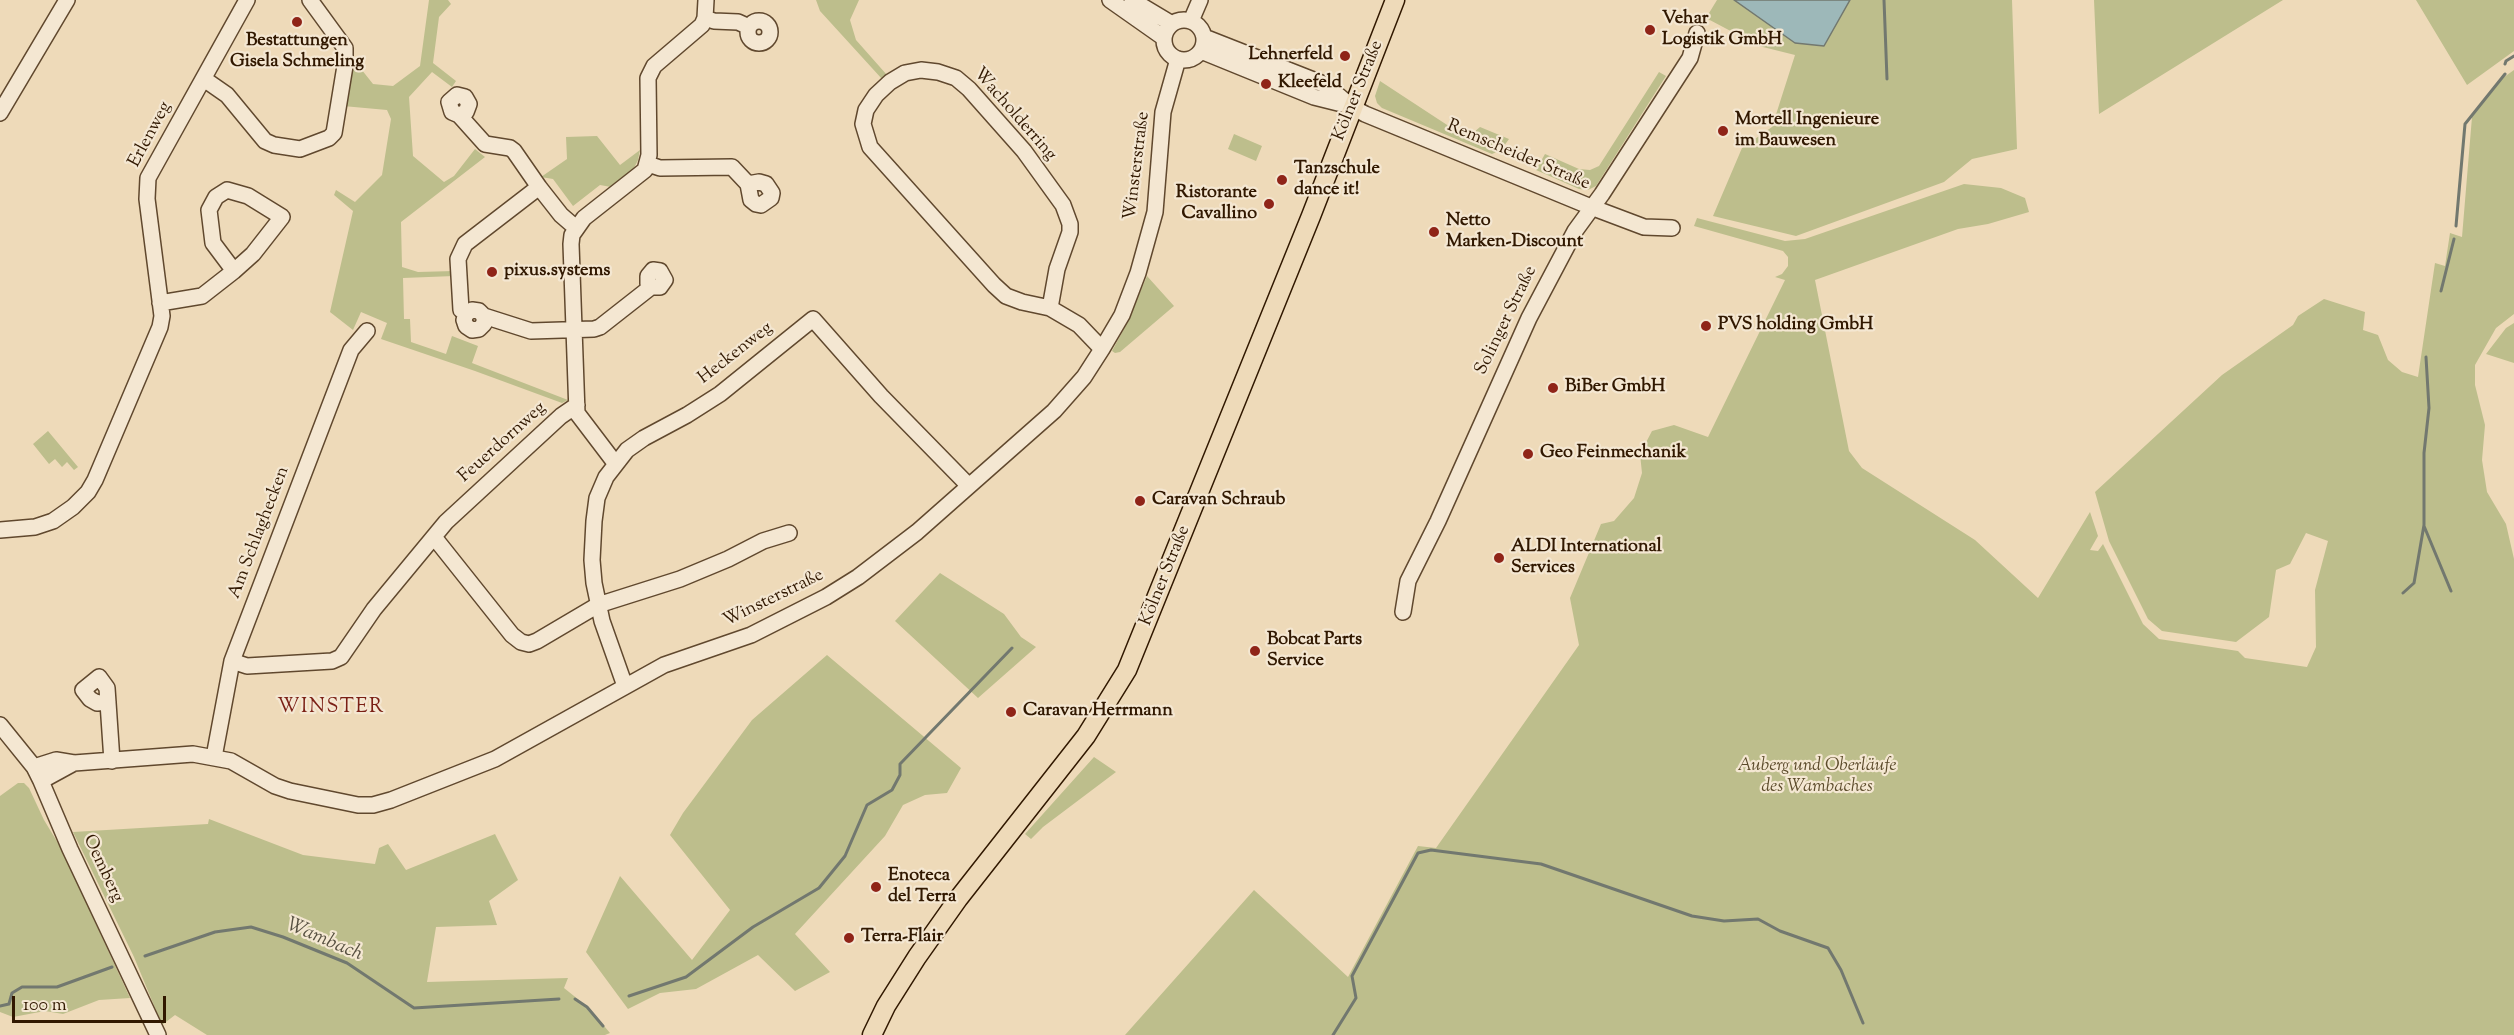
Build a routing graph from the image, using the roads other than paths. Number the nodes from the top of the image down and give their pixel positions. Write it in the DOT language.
graph roads {
  1 [pos="67,0"];
  2 [pos="247,0"];
  3 [pos="310,0"];
  4 [pos="706,0"];
  5 [pos="1110,0"];
  6 [pos="1132,0"];
  7 [pos="1200,0"];
  8 [pos="1395,0"];
  9 [pos="705,18"];
  10 [pos="1191,21"];
  11 [pos="1172,24"];
  12 [pos="749,27"];
  13 [pos="1697,33"];
  14 [pos="1164,38"];
  15 [pos="1203,44"];
  16 [pos="1178,59"];
  17 [pos="204,79"];
  18 [pos="1352,107"];
  19 [pos="0,113"];
  20 [pos="459,115"];
  21 [pos="648,164"];
  22 [pos="748,184"];
  23 [pos="539,187"];
  24 [pos="1591,207"];
  25 [pos="576,228"];
  26 [pos="1672,228"];
  27 [pos="234,271"];
  28 [pos="651,286"];
  29 [pos="160,303"];
  30 [pos="1050,308"];
  31 [pos="367,331"];
  32 [pos="574,331"];
  33 [pos="1102,349"];
  34 [pos="577,405"];
  35 [pos="615,463"];
  36 [pos="969,486"];
  37 [pos="0,530"];
  38 [pos="789,533"];
  39 [pos="434,537"];
  40 [pos="598,605"];
  41 [pos="1403,612"];
  42 [pos="232,661"];
  43 [pos="625,686"];
  44 [pos="108,702"];
  45 [pos="0,725"];
  46 [pos="214,757"];
  47 [pos="112,761"];
  48 [pos="74,763"];
  49 [pos="34,767"];
  50 [pos="41,781"];
  51 [pos="158,1035"];
  52 [pos="872,1035"];
  1 -- 19 [label="street"];
  2 -- 17 [label="street, Erlenweg"];
  3 -- 17 [label="street"];
  4 -- 9 [label="street"];
  5 -- 14 [label="street"];
  6 -- 11 [label="street"];
  7 -- 10 [label="street"];
  8 -- 18 [label="main road, Kölner Straße"];
  9 -- 12 [label="street"];
  9 -- 21 [label="street"];
  10 -- 11 [label="street"];
  10 -- 15 [label="street"];
  11 -- 14 [label="street"];
  13 -- 24 [label="street, Solinger Straße"];
  14 -- 16 [label="street"];
  15 -- 16 [label="street"];
  15 -- 18 [label="street, Remscheider Straße"];
  16 -- 33 [label="street, Winsterstraße"];
  17 -- 29 [label="street, Erlenweg"];
  18 -- 24 [label="street, Remscheider Straße"];
  18 -- 52 [label="main road, Kölner Straße"];
  20 -- 23 [label="street"];
  21 -- 22 [label="street"];
  21 -- 25 [label="street"];
  23 -- 25 [label="street"];
  23 -- 32 [label="street"];
  24 -- 26 [label="street, Remscheider Straße"];
  24 -- 41 [label="street, Solinger Straße"];
  25 -- 32 [label="street"];
  27 -- 27 [label="street"];
  27 -- 29 [label="street"];
  28 -- 32 [label="street"];
  29 -- 37 [label="street, Erlenweg"];
  30 -- 30 [label="street, Wacholderring"];
  30 -- 33 [label="street, Wacholderring"];
  31 -- 42 [label="street, Am Schlaghecken"];
  32 -- 34 [label="street"];
  33 -- 36 [label="street, Winsterstraße"];
  34 -- 35 [label="street, Feuerdornweg"];
  34 -- 39 [label="street, Feuerdornweg"];
  35 -- 36 [label="street, Heckenweg"];
  35 -- 40 [label="street, Heckenweg"];
  36 -- 43 [label="street, Winsterstraße"];
  38 -- 40 [label="street"];
  39 -- 40 [label="street"];
  39 -- 42 [label="street, Feuerdornweg"];
  40 -- 43 [label="street, Heckenweg"];
  42 -- 46 [label="street, Am Schlaghecken"];
  43 -- 46 [label="street, Winsterstraße"];
  44 -- 47 [label="street"];
  45 -- 49 [label="street, Oemberg"];
  46 -- 47 [label="street, Winsterstraße"];
  47 -- 48 [label="street, Winsterstraße"];
  48 -- 49 [label="street, Winsterstraße"];
  48 -- 50 [label="street, Winsterstraße"];
  49 -- 50 [label="street, Oemberg"];
  50 -- 51 [label="street, Oemberg"];
}
